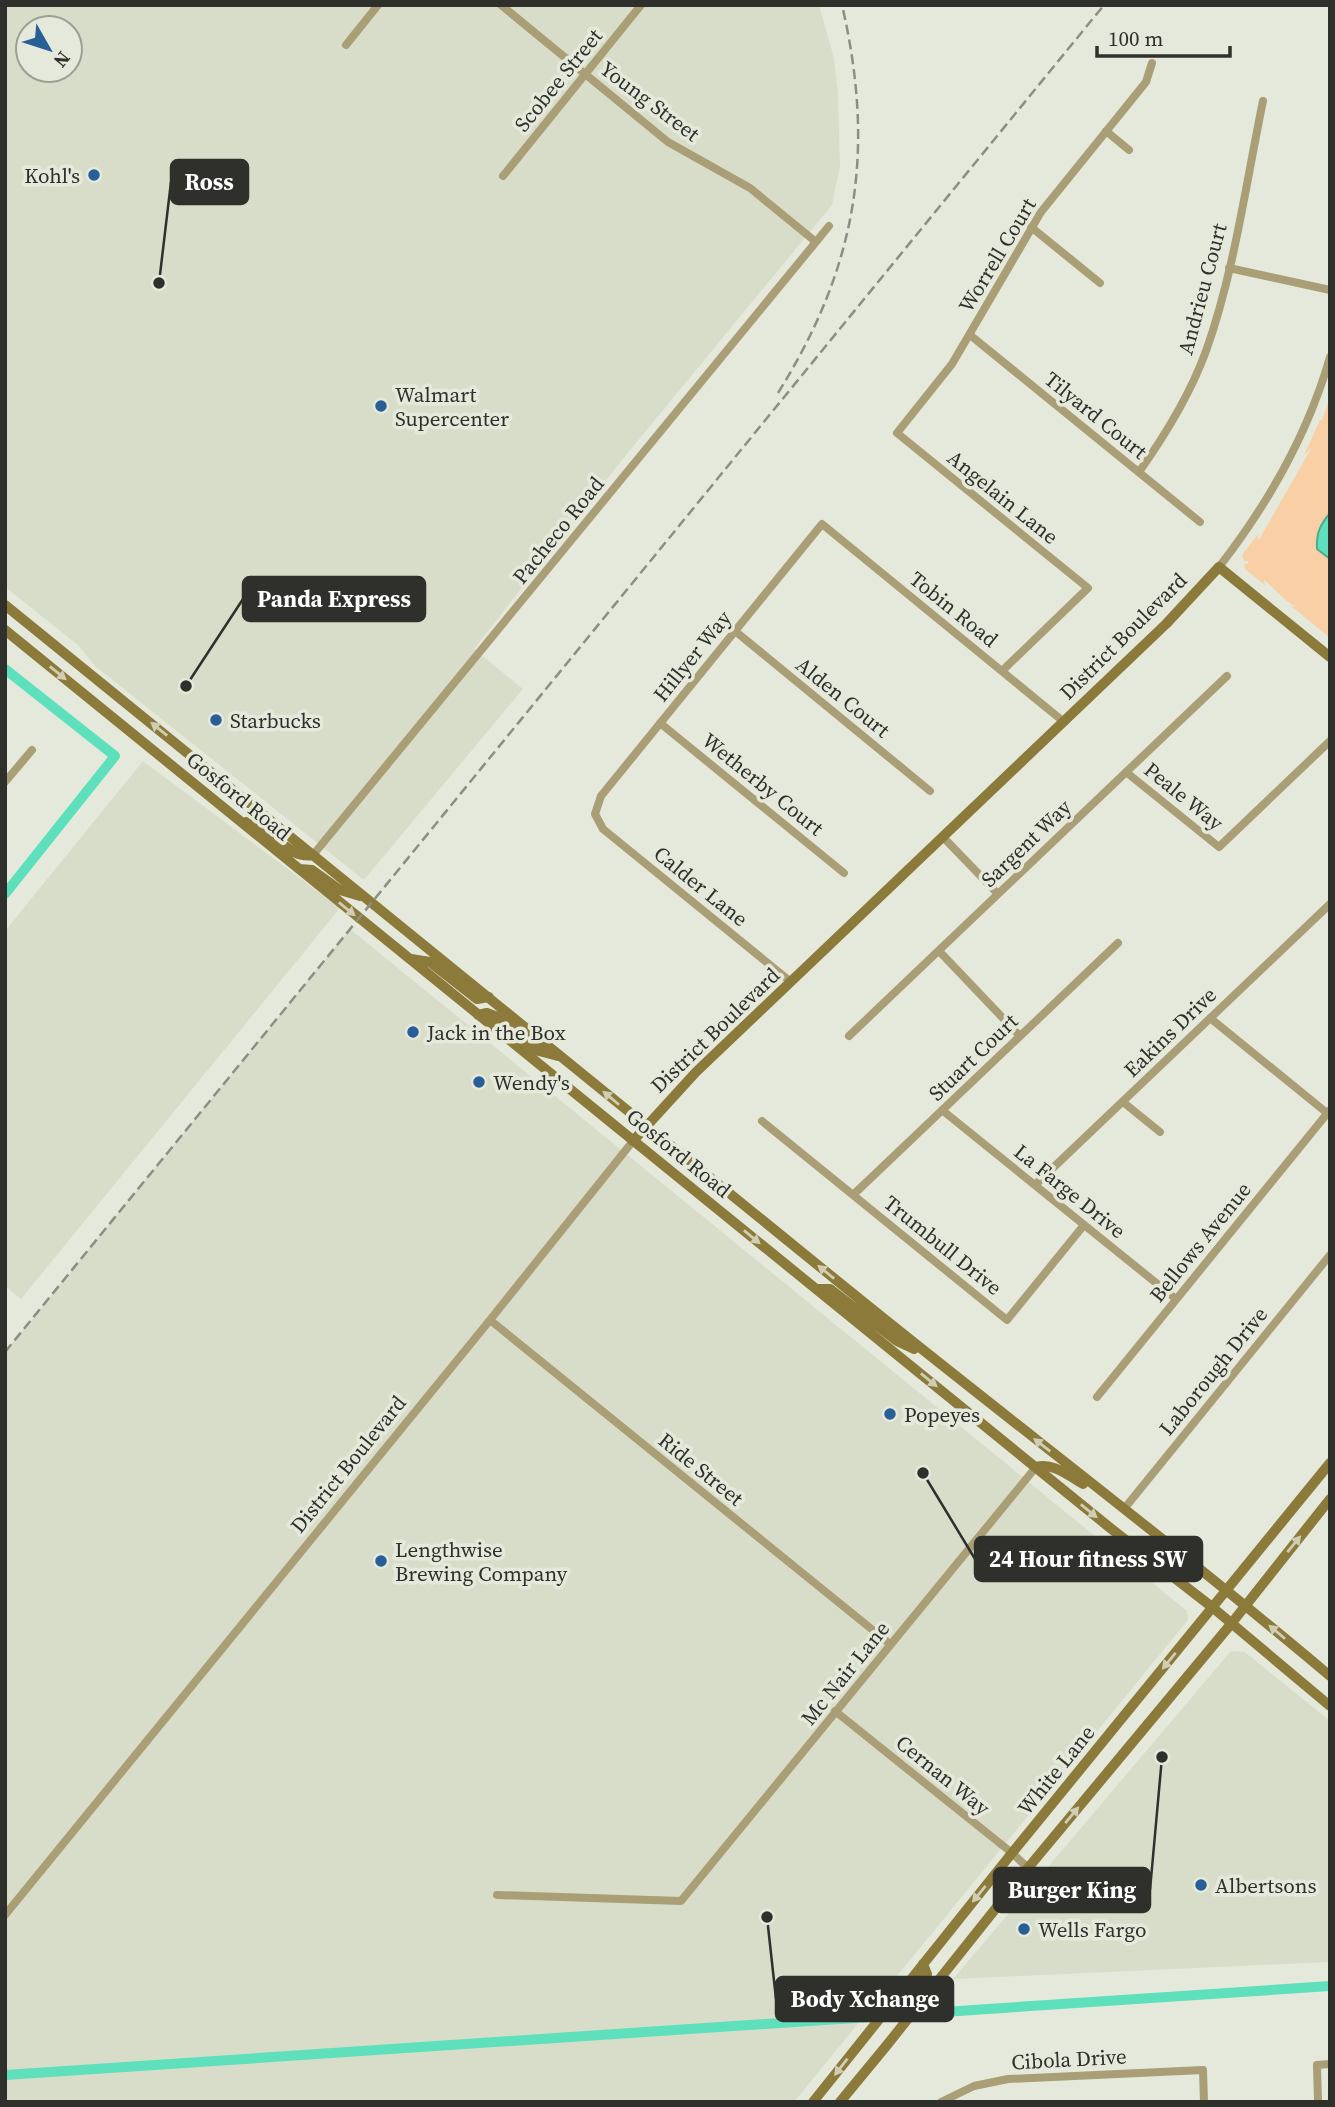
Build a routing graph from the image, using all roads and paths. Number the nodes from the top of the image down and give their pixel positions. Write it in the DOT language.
graph roads {
  1 [pos="378,5"];
  2 [pos="501,5"];
  3 [pos="641,5"];
  4 [pos="346,46"];
  5 [pos="1152,63"];
  6 [pos="586,74"];
  7 [pos="1263,101"];
  8 [pos="1106,131"];
  9 [pos="1129,150"];
  10 [pos="503,176"];
  11 [pos="829,226"];
  12 [pos="1031,227"];
  13 [pos="816,242"];
  14 [pos="1229,268"];
  15 [pos="1100,283"];
  16 [pos="1330,290"];
  17 [pos="970,335"];
  18 [pos="1330,357"];
  19 [pos="897,433"];
  20 [pos="1139,472"];
  21 [pos="1200,522"];
  22 [pos="822,524"];
  23 [pos="1219,567"];
  24 [pos="5,606"];
  25 [pos="5,630"];
  26 [pos="735,631"];
  27 [pos="1330,657"];
  28 [pos="1002,671"];
  29 [pos="1227,676"];
  30 [pos="1064,722"];
  31 [pos="660,723"];
  32 [pos="1330,741"];
  33 [pos="32,750"];
  34 [pos="1126,772"];
  35 [pos="5,782"];
  36 [pos="930,791"];
  37 [pos="594,814"];
  38 [pos="236,818"];
  39 [pos="943,837"];
  40 [pos="313,855"];
  41 [pos="298,868"];
  42 [pos="844,873"];
  43 [pos="998,894"];
  44 [pos="366,898"];
  45 [pos="1330,904"];
  46 [pos="1118,943"];
  47 [pos="939,951"];
  48 [pos="409,959"];
  49 [pos="791,982"];
  50 [pos="489,997"];
  51 [pos="478,1015"];
  52 [pos="1210,1018"];
  53 [pos="849,1036"];
  54 [pos="1020,1036"];
  55 [pos="564,1058"];
  56 [pos="1123,1102"];
  57 [pos="942,1110"];
  58 [pos="1328,1111"];
  59 [pos="762,1121"];
  60 [pos="645,1126"];
  61 [pos="1160,1132"];
  62 [pos="633,1141"];
  63 [pos="1035,1185"];
  64 [pos="853,1195"];
  65 [pos="1084,1225"];
  66 [pos="1330,1255"];
  67 [pos="817,1289"];
  68 [pos="1176,1300"];
  69 [pos="490,1320"];
  70 [pos="933,1358"];
  71 [pos="1097,1397"];
  72 [pos="1330,1463"];
  73 [pos="1036,1467"];
  74 [pos="1330,1499"];
  75 [pos="1113,1501"];
  76 [pos="1124,1509"];
  77 [pos="1226,1590"];
  78 [pos="1246,1605"];
  79 [pos="1212,1607"];
  80 [pos="1231,1624"];
  81 [pos="890,1644"];
  82 [pos="1330,1676"];
  83 [pos="1330,1706"];
  84 [pos="835,1711"];
  85 [pos="1012,1853"];
  86 [pos="1028,1868"];
  87 [pos="497,1895"];
  88 [pos="5,1915"];
  89 [pos="918,1978"];
  90 [pos="887,2045"];
  91 [pos="1330,2064"];
  92 [pos="813,2102"];
  93 [pos="840,2102"];
  94 [pos="941,2102"];
  95 [pos="1204,2102"];
  96 [pos="1318,2102"];
  1 -- 4 [label="street"];
  2 -- 6 [label="street, Young Street"];
  3 -- 6 [label="street, Scobee Street"];
  5 -- 8 [label="street, Worrell Court"];
  6 -- 10 [label="street, Scobee Street"];
  6 -- 13 [label="street, Young Street"];
  7 -- 14 [label="street, Andrieu Court"];
  8 -- 9 [label="street"];
  8 -- 12 [label="street, Worrell Court"];
  11 -- 13 [label="street, Pacheco Road"];
  12 -- 15 [label="street"];
  12 -- 17 [label="street, Worrell Court"];
  13 -- 40 [label="street, Pacheco Road"];
  14 -- 16 [label="street"];
  14 -- 20 [label="street, Andrieu Court"];
  17 -- 19 [label="street, Worrell Court"];
  17 -- 20 [label="street, Tilyard Court"];
  18 -- 23 [label="street, District Boulevard"];
  19 -- 28 [label="street, Angelain Lane"];
  20 -- 21 [label="street, Tilyard Court"];
  22 -- 26 [label="street, Hillyer Way"];
  22 -- 28 [label="street, Tobin Road"];
  23 -- 27 [label="main road"];
  23 -- 30 [label="main road, District Boulevard"];
  40 -- 24 [label="main road, Gosford Road, one-way"];
  25 -- 38 [label="main road, Gosford Road, one-way"];
  26 -- 31 [label="street, Hillyer Way"];
  26 -- 36 [label="street, Alden Court"];
  28 -- 30 [label="street, Tobin Road"];
  29 -- 34 [label="street, Sargent Way"];
  30 -- 39 [label="main road, District Boulevard"];
  31 -- 37 [label="street, Hillyer Way"];
  31 -- 42 [label="street, Wetherby Court"];
  32 -- 34 [label="street, Peale Way"];
  33 -- 35 [label="street"];
  34 -- 43 [label="street, Sargent Way"];
  37 -- 49 [label="street, Calder Lane"];
  38 -- 40 [label="main road"];
  38 -- 41 [label="main road, Gosford Road"];
  39 -- 43 [label="street"];
  39 -- 49 [label="main road, District Boulevard"];
  40 -- 44 [label="main road, Gosford Road"];
  41 -- 44 [label="main road"];
  41 -- 48 [label="main road, Gosford Road, one-way"];
  43 -- 47 [label="street, Sargent Way"];
  44 -- 50 [label="main road, Gosford Road"];
  45 -- 52 [label="street, Eakins Drive"];
  46 -- 54 [label="street, Stuart Court"];
  47 -- 53 [label="street, Sargent Way"];
  47 -- 54 [label="street"];
  48 -- 50 [label="main road"];
  48 -- 51 [label="main road, Gosford Road"];
  49 -- 60 [label="main road, District Boulevard"];
  50 -- 55 [label="main road, Gosford Road"];
  51 -- 55 [label="main road"];
  51 -- 62 [label="main road, Gosford Road"];
  52 -- 56 [label="street, Eakins Drive"];
  52 -- 58 [label="street"];
  54 -- 57 [label="street, Stuart Court"];
  60 -- 55 [label="main road, Gosford Road, one-way"];
  56 -- 61 [label="street"];
  56 -- 63 [label="street, Eakins Drive"];
  57 -- 63 [label="street, La Farge Drive"];
  57 -- 64 [label="street, Stuart Court"];
  58 -- 68 [label="street, Bellows Avenue"];
  59 -- 64 [label="street, Trumbull Drive"];
  60 -- 62 [label="main road, District Boulevard"];
  70 -- 60 [label="main road, Gosford Road, one-way"];
  62 -- 67 [label="main road, Gosford Road, one-way"];
  62 -- 69 [label="street, District Boulevard"];
  63 -- 65 [label="street, La Farge Drive"];
  64 -- 65 [label="street, Trumbull Drive"];
  65 -- 68 [label="street, La Farge Drive"];
  66 -- 76 [label="street, Laborough Drive"];
  67 -- 70 [label="main road"];
  67 -- 73 [label="main road, Gosford Road, one-way"];
  68 -- 71 [label="street, Bellows Avenue"];
  69 -- 81 [label="street, Ride Street"];
  69 -- 88 [label="street, District Boulevard"];
  75 -- 70 [label="main road, Gosford Road, one-way"];
  72 -- 77 [label="main road, White Lane"];
  73 -- 75 [label="main road"];
  73 -- 79 [label="main road, Gosford Road, one-way"];
  73 -- 81 [label="street, Mc Nair Lane"];
  78 -- 74 [label="main road, White Lane, one-way"];
  75 -- 76 [label="main road, Gosford Road"];
  76 -- 77 [label="main road, Gosford Road"];
  77 -- 78 [label="main road, Gosford Road"];
  77 -- 79 [label="main road, White Lane"];
  78 -- 80 [label="main road, White Lane"];
  82 -- 78 [label="main road, Gosford Road, one-way"];
  79 -- 80 [label="main road, Gosford Road"];
  79 -- 85 [label="main road, White Lane, one-way"];
  80 -- 83 [label="main road, Gosford Road"];
  86 -- 80 [label="main road, White Lane, one-way"];
  81 -- 84 [label="street, Mc Nair Lane"];
  84 -- 85 [label="street, Cernan Way"];
  84 -- 87 [label="street, Mc Nair Lane"];
  85 -- 86 [label="street, Cernan Way"];
  85 -- 89 [label="main road, White Lane, one-way"];
  86 -- 90 [label="main road, White Lane"];
  89 -- 90 [label="main road"];
  89 -- 92 [label="main road, White Lane, one-way"];
  90 -- 93 [label="main road, White Lane"];
  91 -- 96 [label="street"];
  94 -- 95 [label="street, Cibola Drive"];
}
